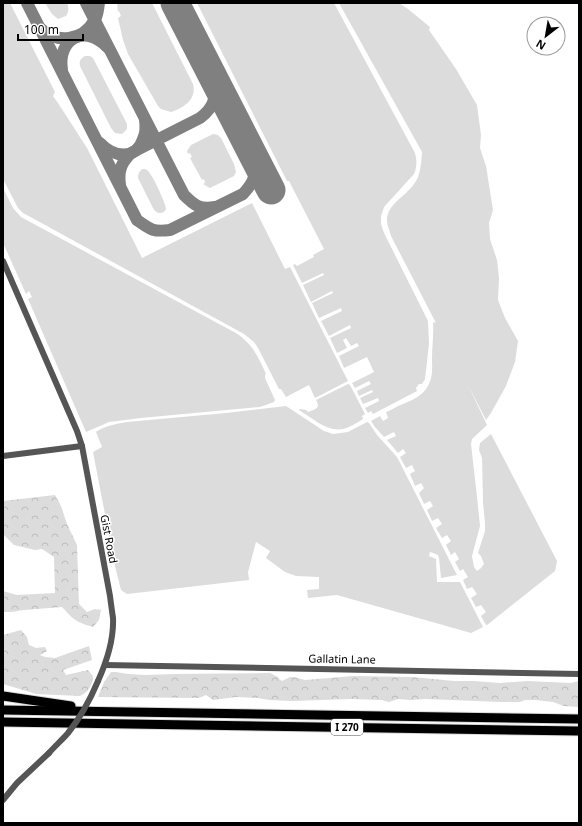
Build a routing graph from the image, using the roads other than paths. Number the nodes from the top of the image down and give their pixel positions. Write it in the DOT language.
graph roads {
  1 [pos="3,261"];
  2 [pos="82,446"];
  3 [pos="3,456"];
  4 [pos="105,665"];
  5 [pos="579,674"];
  6 [pos="3,696"];
  7 [pos="3,710"];
  8 [pos="102,711"];
  9 [pos="579,718"];
  10 [pos="3,722"];
  11 [pos="579,731"];
  12 [pos="3,800"];
  1 -- 2 [label="street, Gist Road"];
  2 -- 3 [label="street"];
  2 -- 4 [label="street, Gist Road"];
  4 -- 5 [label="street, Gallatin Lane"];
  4 -- 12 [label="street, Gist Road, bridge"];
  6 -- 8 [label="highway"];
  7 -- 8 [label="highway, I 270"];
  8 -- 9 [label="highway, I 270"];
  10 -- 11 [label="highway, I 270"];
}
